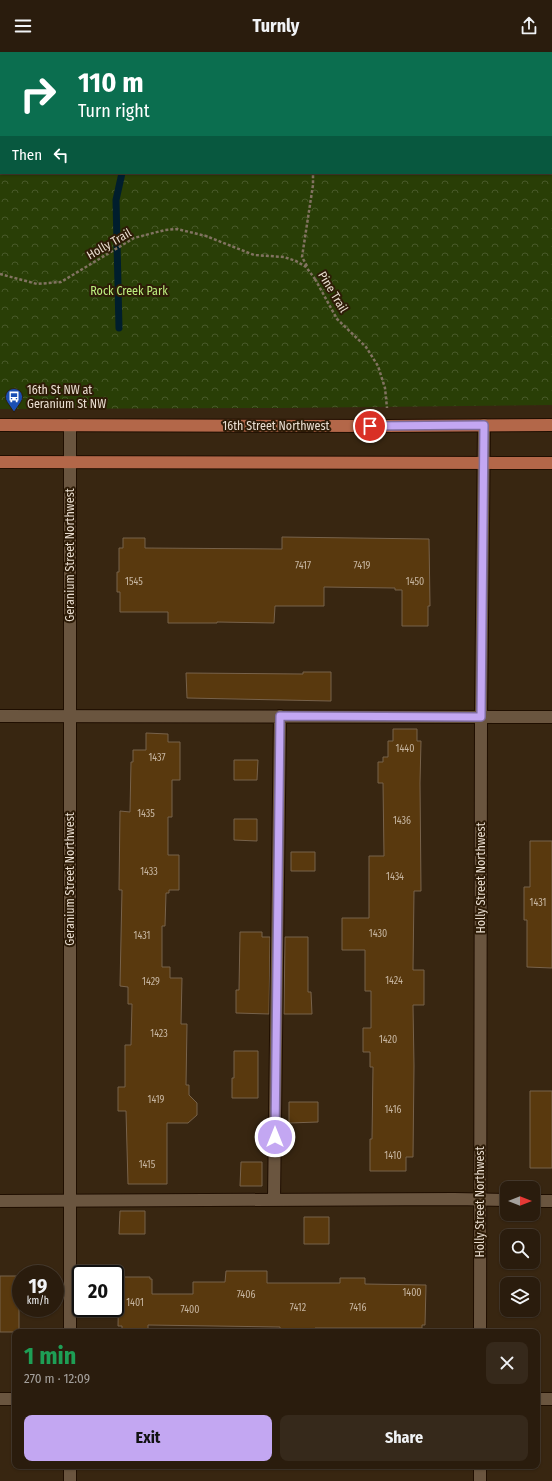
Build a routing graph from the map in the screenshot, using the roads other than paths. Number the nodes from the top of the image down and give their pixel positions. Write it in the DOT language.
graph roads {
  1 [pos="0,425"];
  2 [pos="70,425"];
  3 [pos="484,425"];
  4 [pos="552,425"];
  5 [pos="0,462"];
  6 [pos="484,462"];
  7 [pos="70,463"];
  8 [pos="552,463"];
  9 [pos="0,716"];
  10 [pos="70,716"];
  11 [pos="280,716"];
  12 [pos="481,717"];
  13 [pos="552,717"];
  14 [pos="480,1199"];
  15 [pos="70,1200"];
  16 [pos="274,1200"];
  17 [pos="500,1200"];
  18 [pos="0,1201"];
  19 [pos="540,1201"];
  20 [pos="552,1201"];
  21 [pos="70,1329"];
  22 [pos="480,1329"];
  23 [pos="540,1398"];
  24 [pos="0,1399"];
  25 [pos="12,1399"];
  26 [pos="552,1399"];
  27 [pos="70,1469"];
  28 [pos="480,1469"];
  29 [pos="70,1481"];
  30 [pos="480,1481"];
  1 -- 2 [label="main road, 16th Street Northwest"];
  2 -- 3 [label="main road, 16th Street Northwest"];
  2 -- 7 [label="street, Geranium Street Northwest"];
  3 -- 4 [label="main road, 16th Street Northwest"];
  3 -- 6 [label="street, Holly Street Northwest"];
  5 -- 7 [label="main road"];
  6 -- 7 [label="main road"];
  6 -- 8 [label="main road"];
  6 -- 12 [label="street, Holly Street Northwest"];
  7 -- 10 [label="street, Geranium Street Northwest"];
  9 -- 10 [label="street"];
  10 -- 11 [label="street"];
  10 -- 15 [label="street, Geranium Street Northwest"];
  11 -- 12 [label="street"];
  11 -- 16 [label="street"];
  12 -- 13 [label="street"];
  12 -- 14 [label="street, Holly Street Northwest"];
  14 -- 16 [label="street"];
  14 -- 17 [label="street"];
  14 -- 22 [label="street, Holly Street Northwest"];
  15 -- 16 [label="street"];
  15 -- 18 [label="street"];
  15 -- 21 [label="street, Geranium Street Northwest"];
  19 -- 20 [label="street"];
  23 -- 26 [label="street"];
  24 -- 25 [label="street"];
  27 -- 29 [label="street"];
  28 -- 30 [label="street"];
}
